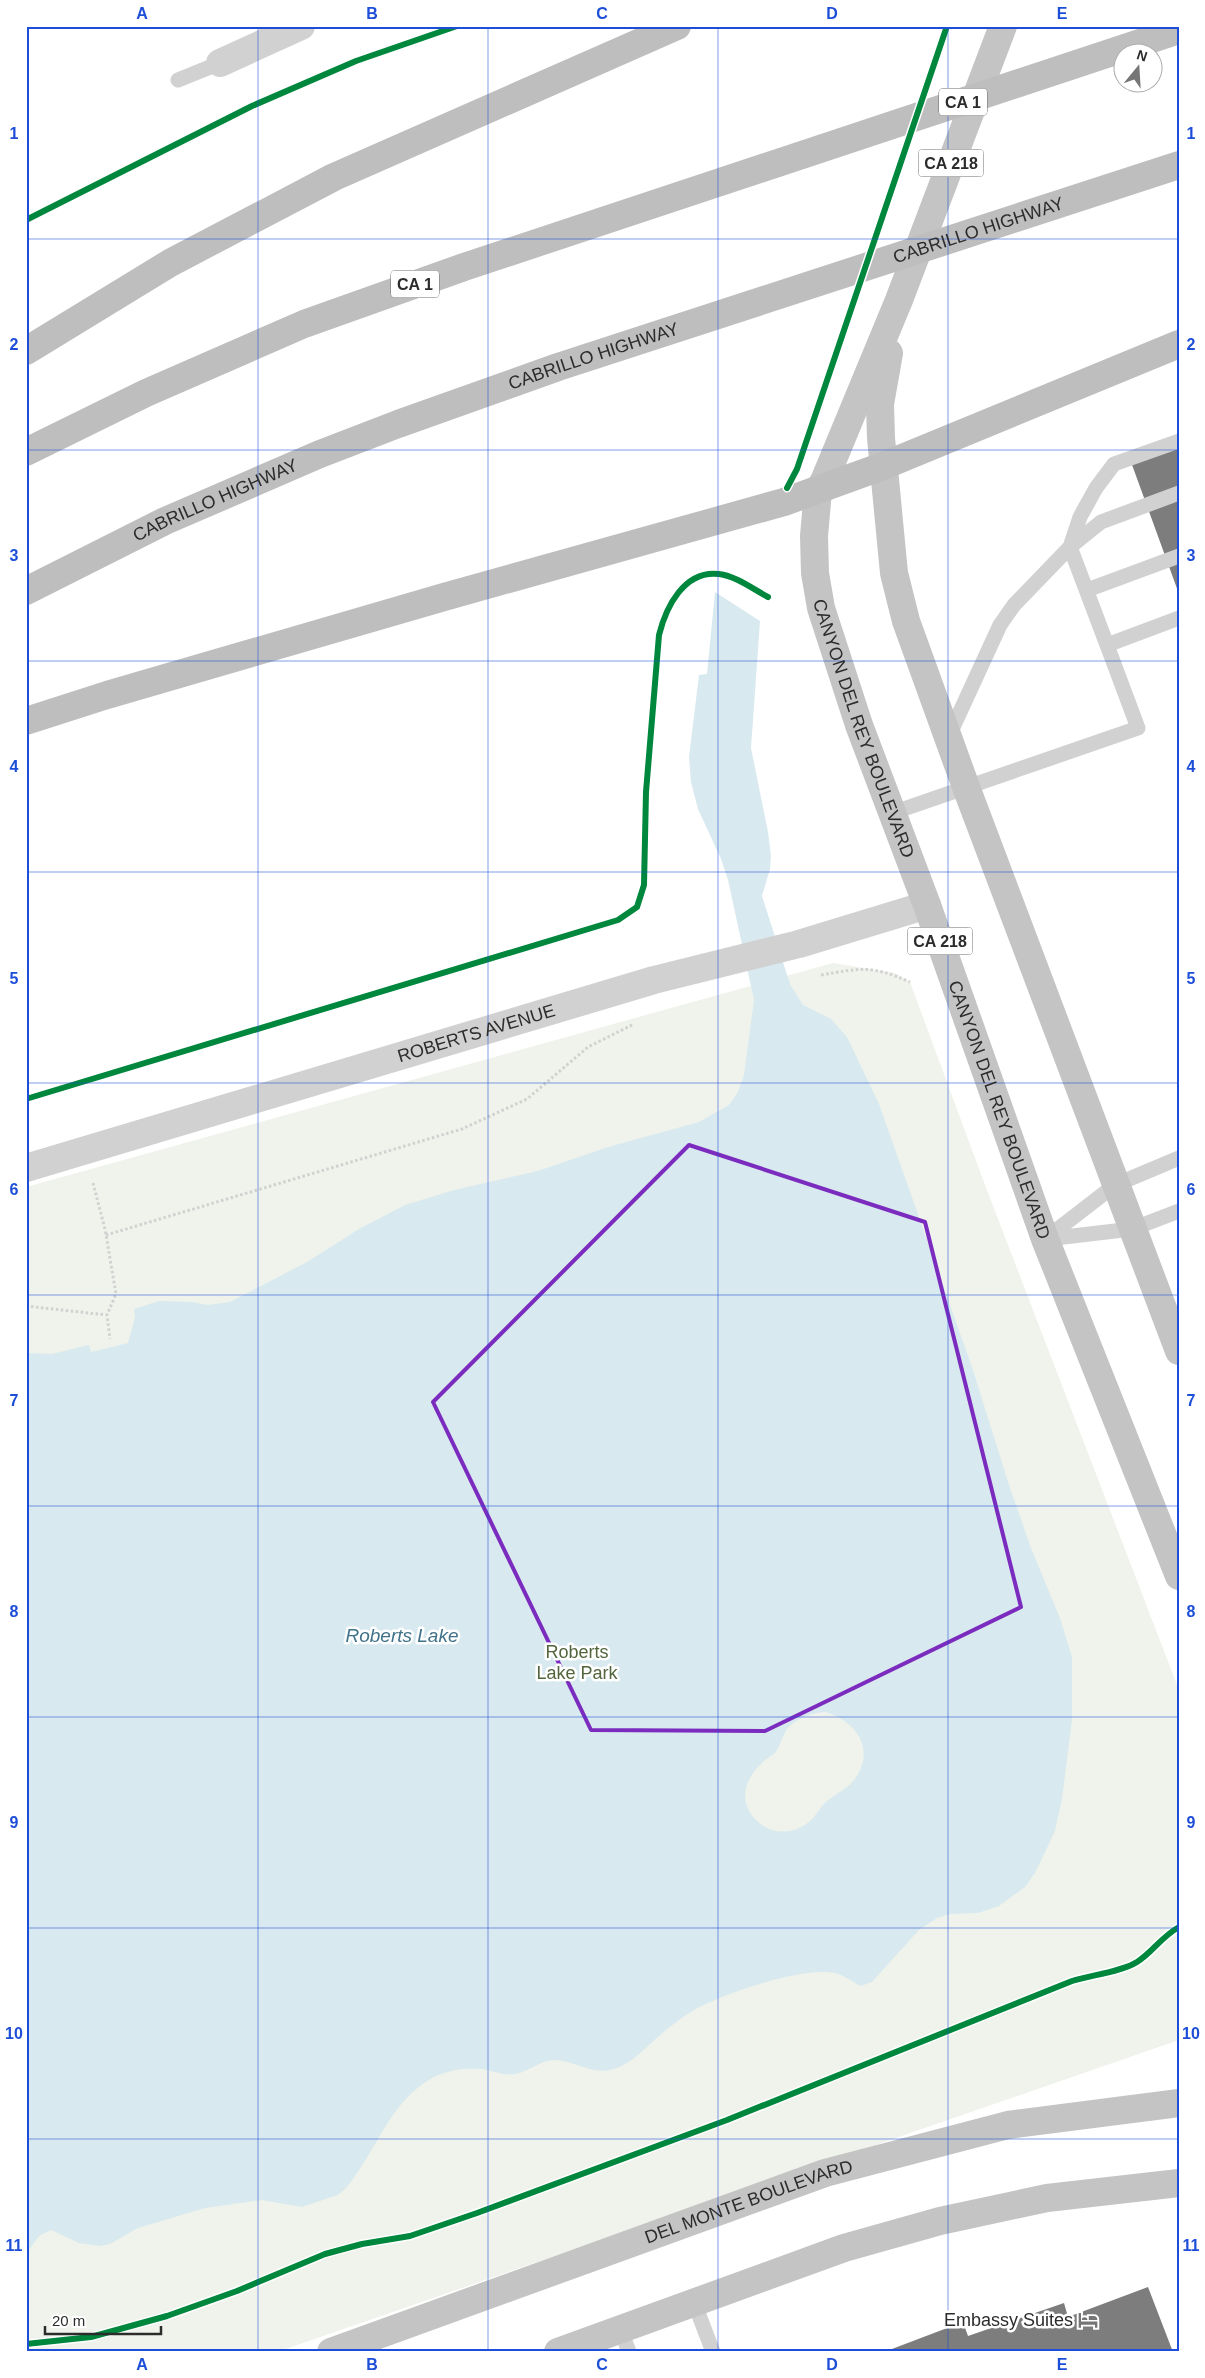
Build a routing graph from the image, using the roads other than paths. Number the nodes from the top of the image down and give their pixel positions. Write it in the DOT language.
graph roads {
  1 [pos="301,26"];
  2 [pos="677,26"];
  3 [pos="1003,26"];
  4 [pos="1179,30"];
  5 [pos="220,63"];
  6 [pos="178,80"];
  7 [pos="1179,165"];
  8 [pos="899,300"];
  9 [pos="1179,344"];
  10 [pos="26,351"];
  11 [pos="1179,440"];
  12 [pos="26,452"];
  13 [pos="883,466"];
  14 [pos="818,491"];
  15 [pos="1179,493"];
  16 [pos="1070,547"];
  17 [pos="1179,556"];
  18 [pos="1087,590"];
  19 [pos="26,591"];
  20 [pos="1179,618"];
  21 [pos="1107,645"];
  22 [pos="26,721"];
  23 [pos="948,738"];
  24 [pos="966,787"];
  25 [pos="892,813"];
  26 [pos="928,905"];
  27 [pos="1179,1158"];
  28 [pos="26,1168"];
  29 [pos="1115,1184"];
  30 [pos="1179,1211"];
  31 [pos="1132,1229"];
  32 [pos="1045,1239"];
  33 [pos="1179,1351"];
  34 [pos="1179,1576"];
  35 [pos="1179,2103"];
  36 [pos="1179,2183"];
  37 [pos="694,2302"];
  38 [pos="624,2340"];
  39 [pos="376,2344"];
  40 [pos="331,2352"];
  41 [pos="558,2352"];
  42 [pos="713,2352"];
  1 -- 5 [label="street"];
  2 -- 10 [label="highway"];
  3 -- 8 [label="main road, CANYON DEL REY BOULEVARD / CA 218"];
  4 -- 12 [label="highway, CA 1"];
  5 -- 6 [label="lane"];
  7 -- 19 [label="highway, CABRILLO HIGHWAY"];
  8 -- 13 [label="main road, CANYON DEL REY BOULEVARD / CA 218"];
  8 -- 14 [label="main road, CANYON DEL REY BOULEVARD / CA 218"];
  9 -- 13 [label="highway"];
  11 -- 16 [label="lane"];
  13 -- 14 [label="highway"];
  13 -- 23 [label="main road, CANYON DEL REY BOULEVARD / CA 218"];
  14 -- 22 [label="highway"];
  14 -- 25 [label="main road, CANYON DEL REY BOULEVARD / CA 218"];
  15 -- 16 [label="lane"];
  16 -- 18 [label="lane"];
  16 -- 23 [label="lane"];
  17 -- 18 [label="lane"];
  18 -- 21 [label="lane"];
  20 -- 21 [label="lane"];
  21 -- 24 [label="lane"];
  23 -- 24 [label="main road, CANYON DEL REY BOULEVARD / CA 218"];
  24 -- 25 [label="lane"];
  24 -- 29 [label="main road, CANYON DEL REY BOULEVARD / CA 218"];
  25 -- 26 [label="main road, CANYON DEL REY BOULEVARD / CA 218"];
  26 -- 28 [label="street, ROBERTS AVENUE"];
  26 -- 32 [label="main road, CANYON DEL REY BOULEVARD / CA 218"];
  27 -- 29 [label="lane"];
  29 -- 31 [label="main road, CANYON DEL REY BOULEVARD / CA 218"];
  29 -- 32 [label="lane"];
  30 -- 31 [label="lane"];
  31 -- 32 [label="lane"];
  31 -- 33 [label="main road, CANYON DEL REY BOULEVARD / CA 218"];
  32 -- 34 [label="main road, CANYON DEL REY BOULEVARD / CA 218"];
  35 -- 39 [label="main road, DEL MONTE BOULEVARD"];
  36 -- 37 [label="main road"];
  37 -- 38 [label="main road"];
  37 -- 42 [label="lane"];
  38 -- 41 [label="main road"];
  39 -- 40 [label="main road, DEL MONTE BOULEVARD"];
}
